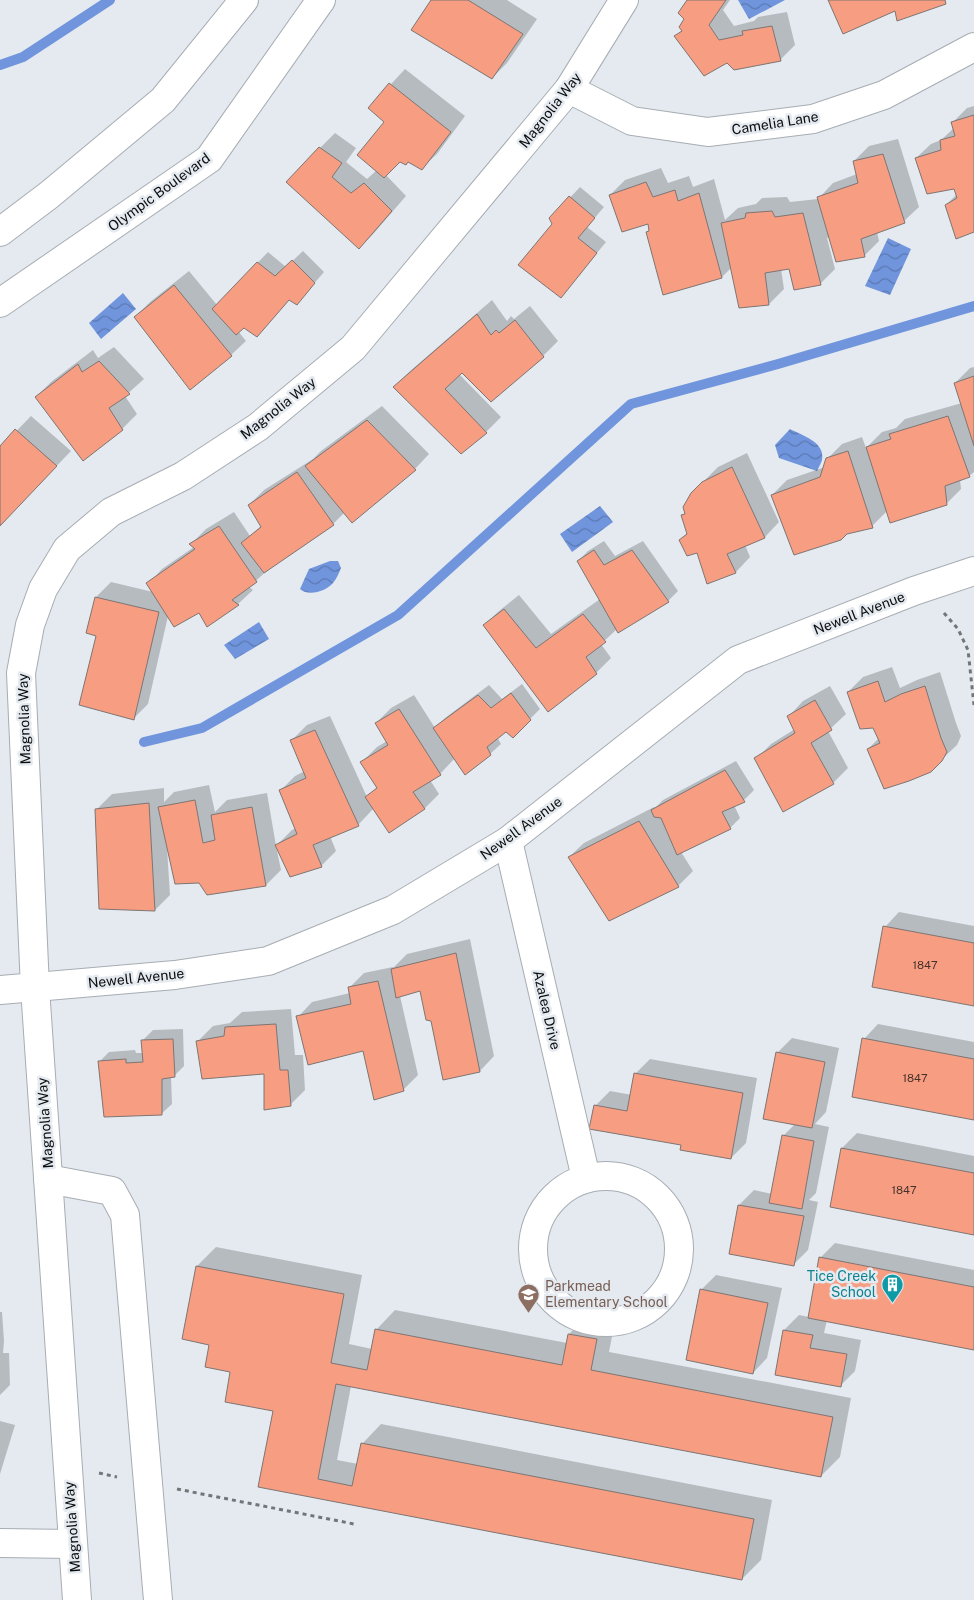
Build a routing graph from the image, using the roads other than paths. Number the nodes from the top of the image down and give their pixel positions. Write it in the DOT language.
graph roads {
  1 [pos="244,0"];
  2 [pos="321,0"];
  3 [pos="624,0"];
  4 [pos="974,47"];
  5 [pos="569,89"];
  6 [pos="0,232"];
  7 [pos="0,303"];
  8 [pos="974,573"];
  9 [pos="508,841"];
  10 [pos="35,988"];
  11 [pos="0,990"];
  12 [pos="586,1178"];
  13 [pos="48,1179"];
  14 [pos="0,1543"];
  15 [pos="74,1544"];
  16 [pos="77,1600"];
  17 [pos="158,1600"];
  1 -- 6 [label="street"];
  2 -- 7 [label="street, Olympic Boulevard"];
  3 -- 5 [label="street, Magnolia Way"];
  4 -- 5 [label="street, Camelia Lane"];
  5 -- 10 [label="street, Magnolia Way"];
  8 -- 9 [label="street, Newell Avenue"];
  9 -- 10 [label="street, Newell Avenue"];
  9 -- 12 [label="street, Azalea Drive"];
  10 -- 11 [label="street, Newell Avenue"];
  10 -- 13 [label="street, Magnolia Way"];
  12 -- 12 [label="street"];
  13 -- 15 [label="street, Magnolia Way"];
  13 -- 17 [label="street"];
  14 -- 15 [label="street"];
  15 -- 16 [label="street, Magnolia Way"];
}
